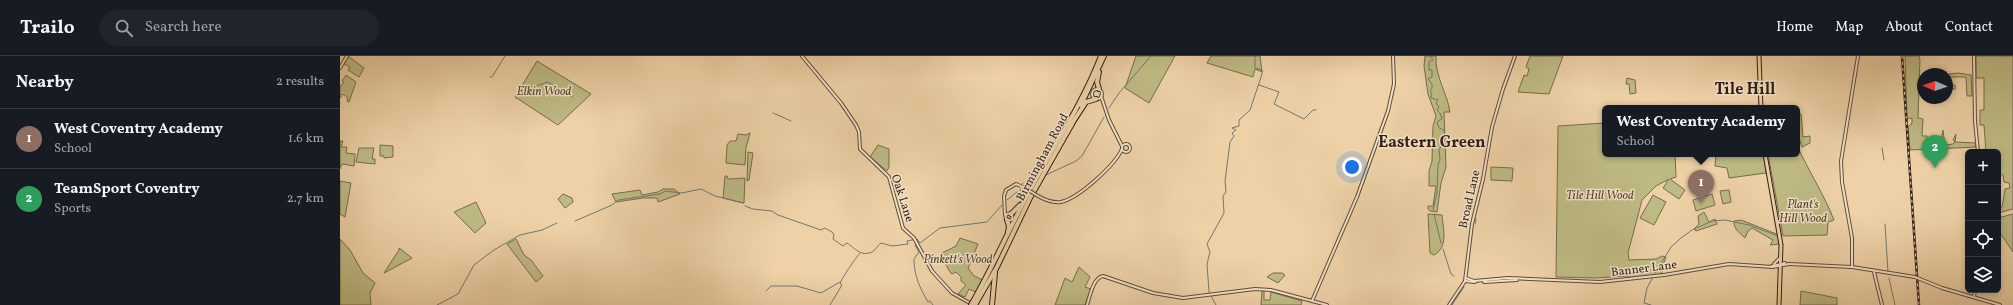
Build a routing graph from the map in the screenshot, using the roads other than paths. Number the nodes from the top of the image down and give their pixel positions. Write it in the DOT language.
graph roads {
  1 [pos="347,56"];
  2 [pos="802,56"];
  3 [pos="1101,56"];
  4 [pos="1104,56"];
  5 [pos="1393,56"];
  6 [pos="1515,56"];
  7 [pos="1759,56"];
  8 [pos="1858,56"];
  9 [pos="1974,56"];
  10 [pos="340,68"];
  11 [pos="1099,89"];
  12 [pos="1101,96"];
  13 [pos="1097,99"];
  14 [pos="1102,103"];
  15 [pos="1761,105"];
  16 [pos="1071,125"];
  17 [pos="1121,142"];
  18 [pos="1124,144"];
  19 [pos="1123,149"];
  20 [pos="1978,149"];
  21 [pos="1766,157"];
  22 [pos="1026,197"];
  23 [pos="1006,209"];
  24 [pos="1010,214"];
  25 [pos="1005,215"];
  26 [pos="1007,220"];
  27 [pos="1781,257"];
  28 [pos="997,258"];
  29 [pos="1780,264"];
  30 [pos="1771,266"];
  31 [pos="997,267"];
  32 [pos="1852,267"];
  33 [pos="1874,272"];
  34 [pos="1878,273"];
  35 [pos="1876,278"];
  36 [pos="1466,280"];
  37 [pos="1975,293"];
  38 [pos="1974,297"];
  39 [pos="1312,301"];
  40 [pos="971,304"];
  41 [pos="992,305"];
  42 [pos="1087,305"];
  43 [pos="1327,305"];
  44 [pos="1449,305"];
  45 [pos="1779,305"];
  46 [pos="1882,305"];
  47 [pos="2000,305"];
  1 -- 10 [label="street"];
  2 -- 40 [label="street, Oak Lane"];
  3 -- 22 [label="highway, Birmingham Road"];
  4 -- 11 [label="highway"];
  4 -- 16 [label="highway, Birmingham Road"];
  5 -- 39 [label="street"];
  6 -- 36 [label="street, Broad Lane"];
  7 -- 15 [label="main road"];
  8 -- 32 [label="street"];
  9 -- 20 [label="street"];
  11 -- 12 [label="street"];
  11 -- 13 [label="street"];
  12 -- 13 [label="street"];
  12 -- 14 [label="street"];
  13 -- 14 [label="street"];
  13 -- 16 [label="highway"];
  14 -- 17 [label="street"];
  16 -- 31 [label="highway, Birmingham Road"];
  17 -- 18 [label="street"];
  17 -- 19 [label="street"];
  18 -- 19 [label="street"];
  18 -- 19 [label="street"];
  19 -- 23 [label="street, bridge"];
  21 -- 27 [label="main road"];
  22 -- 24 [label="highway"];
  22 -- 28 [label="highway, Birmingham Road"];
  23 -- 24 [label="street"];
  23 -- 25 [label="street"];
  24 -- 25 [label="street"];
  24 -- 26 [label="street"];
  25 -- 26 [label="street"];
  26 -- 28 [label="highway"];
  27 -- 29 [label="main road"];
  27 -- 30 [label="street"];
  28 -- 40 [label="highway"];
  29 -- 30 [label="street, Banner Lane"];
  29 -- 32 [label="street, Banner Lane"];
  29 -- 45 [label="main road"];
  30 -- 36 [label="street, Banner Lane"];
  31 -- 40 [label="highway"];
  31 -- 41 [label="highway"];
  32 -- 33 [label="street, Banner Lane"];
  33 -- 34 [label="street, Banner Lane"];
  33 -- 35 [label="street"];
  34 -- 35 [label="street"];
  34 -- 38 [label="street, Banner Lane, bridge"];
  35 -- 46 [label="street"];
  36 -- 44 [label="street, Broad Lane"];
  37 -- 38 [label="street"];
  38 -- 47 [label="street, Banner Lane"];
  39 -- 42 [label="street"];
  39 -- 43 [label="street"];
}
